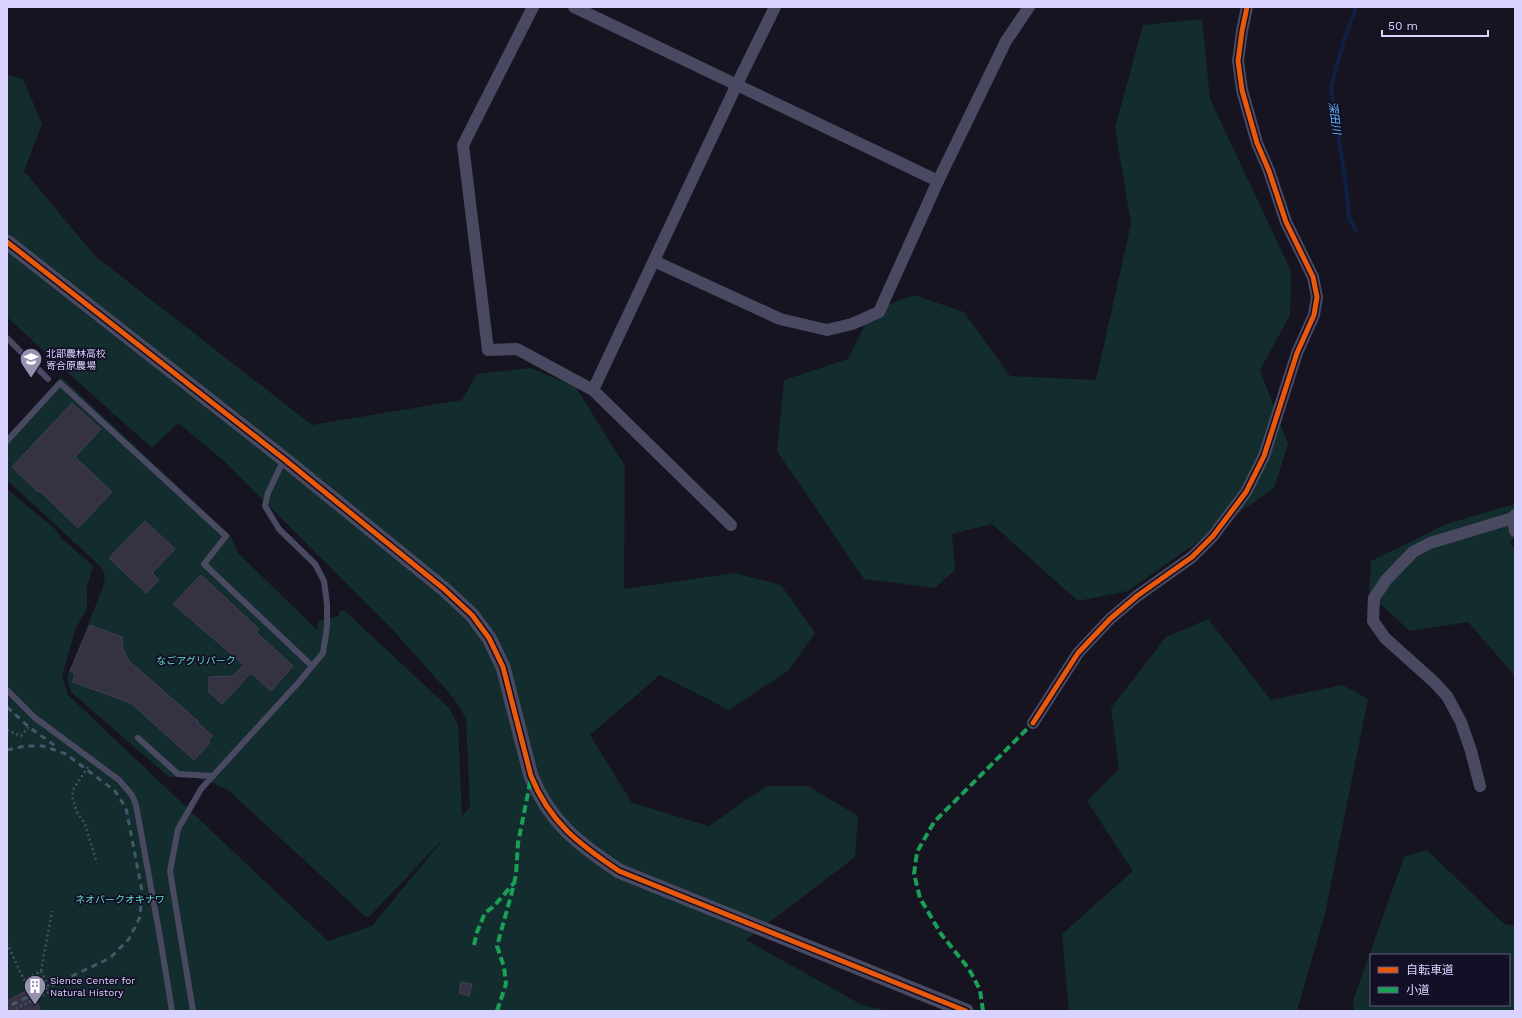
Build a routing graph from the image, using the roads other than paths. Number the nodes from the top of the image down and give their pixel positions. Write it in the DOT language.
graph roads {
  1 [pos="532,7"];
  2 [pos="574,7"];
  3 [pos="775,7"];
  4 [pos="1029,7"];
  5 [pos="1247,7"];
  6 [pos="737,84"];
  7 [pos="938,181"];
  8 [pos="7,242"];
  9 [pos="654,261"];
  10 [pos="7,338"];
  11 [pos="48,379"];
  12 [pos="593,390"];
  13 [pos="7,441"];
  14 [pos="284,459"];
  15 [pos="1514,517"];
  16 [pos="731,525"];
  17 [pos="1515,531"];
  18 [pos="312,666"];
  19 [pos="7,690"];
  20 [pos="1032,722"];
  21 [pos="138,738"];
  22 [pos="213,776"];
  23 [pos="1480,786"];
  24 [pos="172,1011"];
  25 [pos="193,1011"];
  26 [pos="966,1011"];
  1 -- 12 [label="street"];
  2 -- 6 [label="street"];
  3 -- 6 [label="street"];
  4 -- 7 [label="street"];
  5 -- 20 [label="street"];
  6 -- 7 [label="street"];
  6 -- 9 [label="street"];
  7 -- 9 [label="street"];
  8 -- 14 [label="street"];
  9 -- 12 [label="street"];
  10 -- 11 [label="lane"];
  12 -- 16 [label="street"];
  13 -- 18 [label="lane"];
  14 -- 18 [label="lane"];
  14 -- 26 [label="street"];
  15 -- 17 [label="street"];
  15 -- 23 [label="street"];
  18 -- 22 [label="lane"];
  19 -- 24 [label="lane"];
  21 -- 22 [label="lane"];
  22 -- 25 [label="lane"];
}
